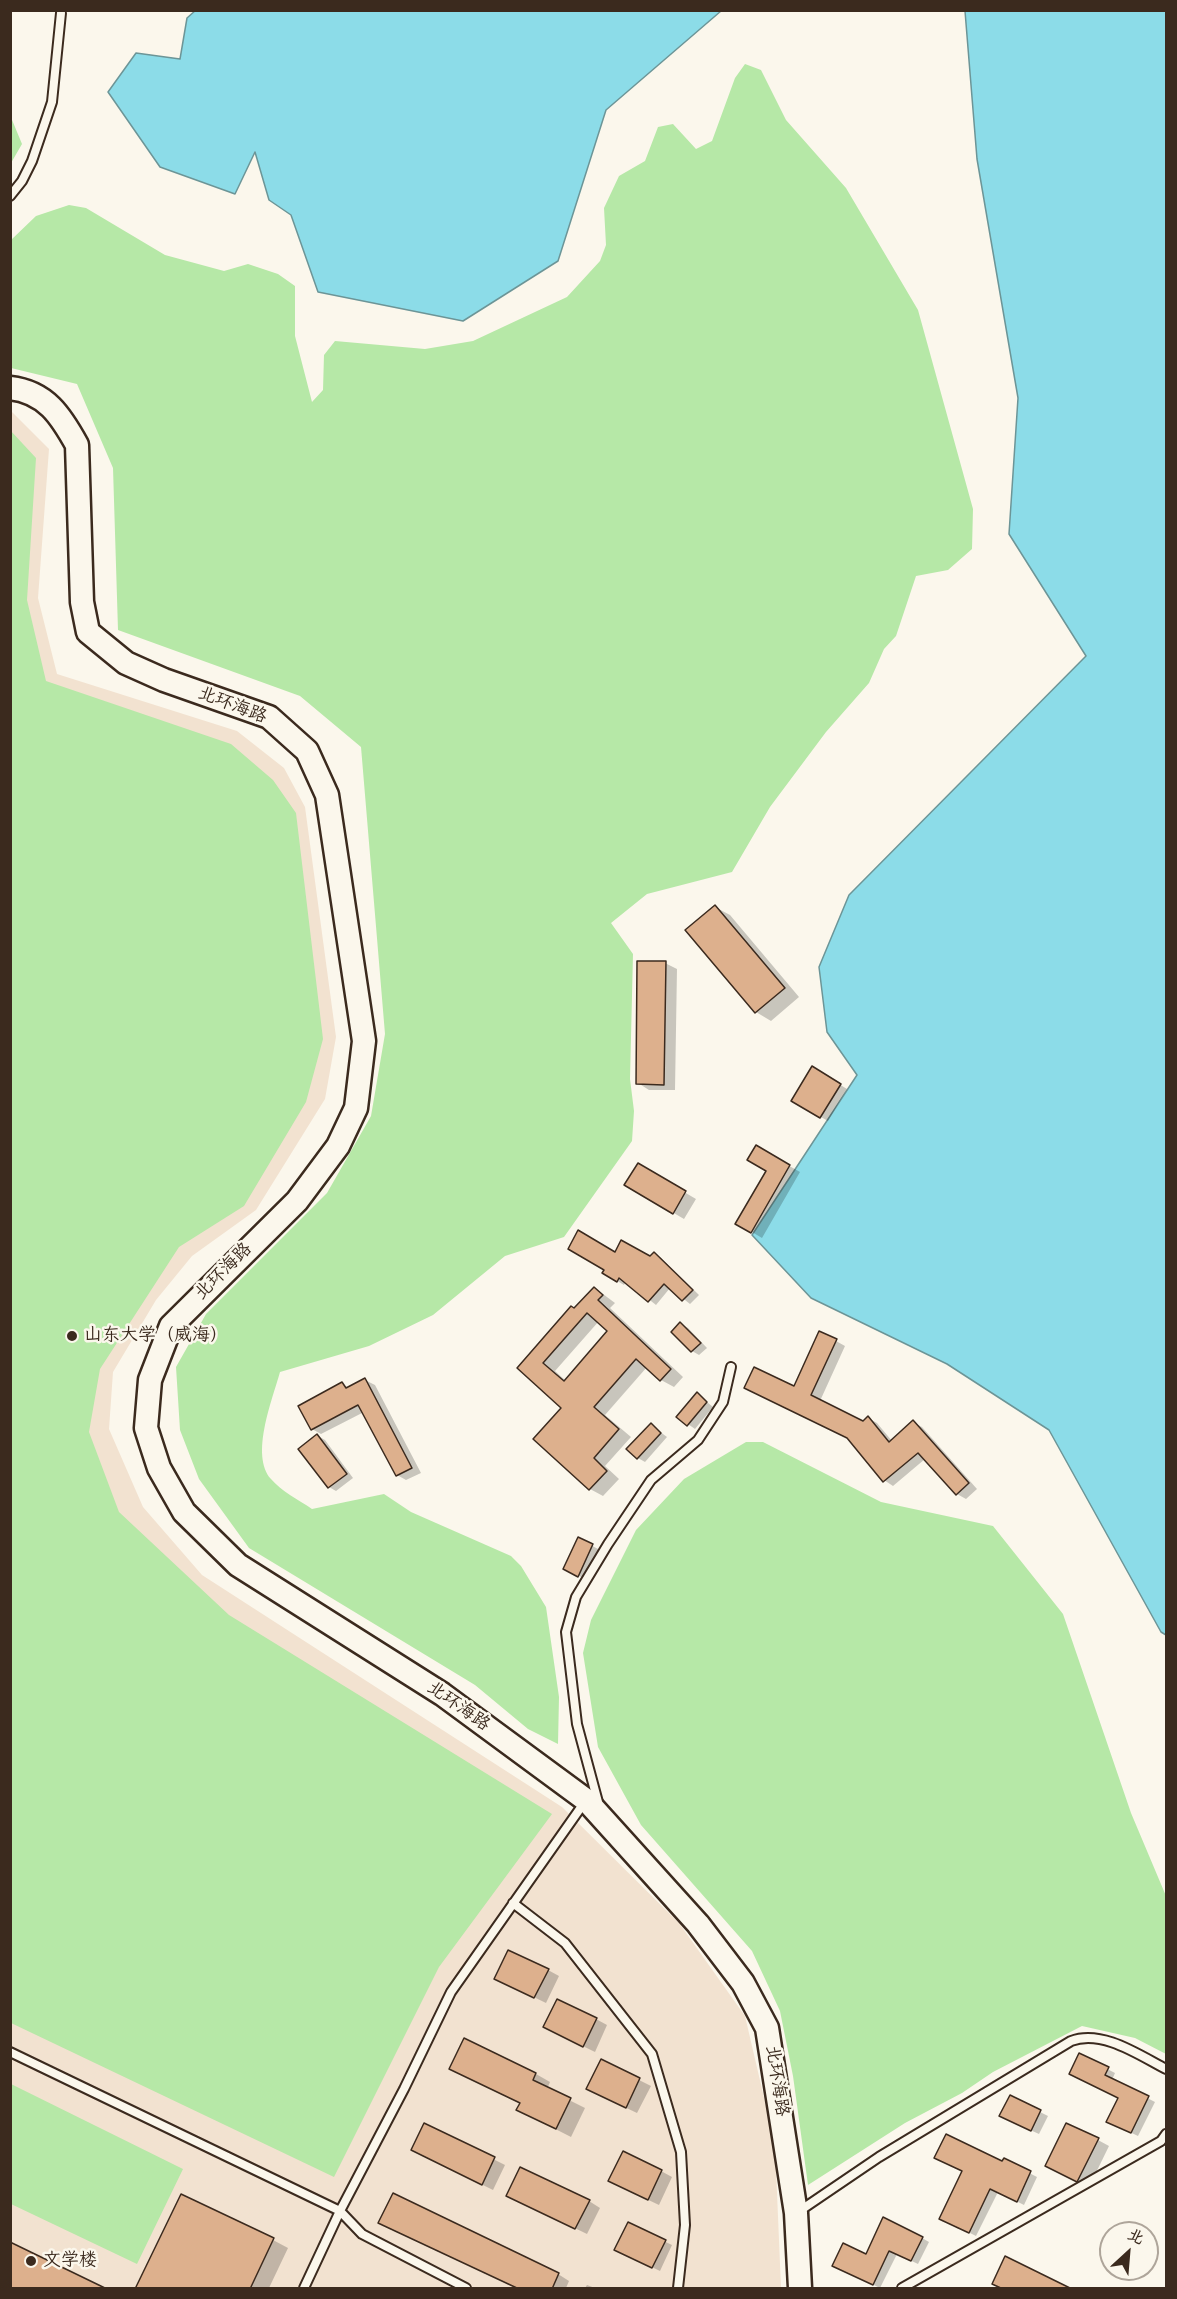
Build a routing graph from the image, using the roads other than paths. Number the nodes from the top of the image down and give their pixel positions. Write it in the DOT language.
graph roads {
  1 [pos="61,13"];
  2 [pos="10,196"];
  3 [pos="10,387"];
  4 [pos="731,1366"];
  5 [pos="586,1800"];
  6 [pos="602,1818"];
  7 [pos="513,1903"];
  8 [pos="10,2052"];
  9 [pos="1167,2069"];
  10 [pos="1167,2134"];
  11 [pos="340,2211"];
  12 [pos="796,2213"];
  13 [pos="304,2289"];
  14 [pos="466,2289"];
  15 [pos="678,2289"];
  16 [pos="800,2289"];
  17 [pos="902,2289"];
  1 -- 2 [label="lane"];
  3 -- 5 [label="main road, 北环海路"];
  4 -- 6 [label="lane"];
  5 -- 6 [label="main road, 北环海路"];
  5 -- 7 [label="lane"];
  6 -- 12 [label="main road, 北环海路"];
  7 -- 11 [label="lane"];
  7 -- 15 [label="lane"];
  8 -- 11 [label="lane"];
  9 -- 12 [label="lane"];
  10 -- 17 [label="lane"];
  11 -- 13 [label="lane"];
  11 -- 14 [label="lane"];
  12 -- 16 [label="main road, 北环海路"];
}
